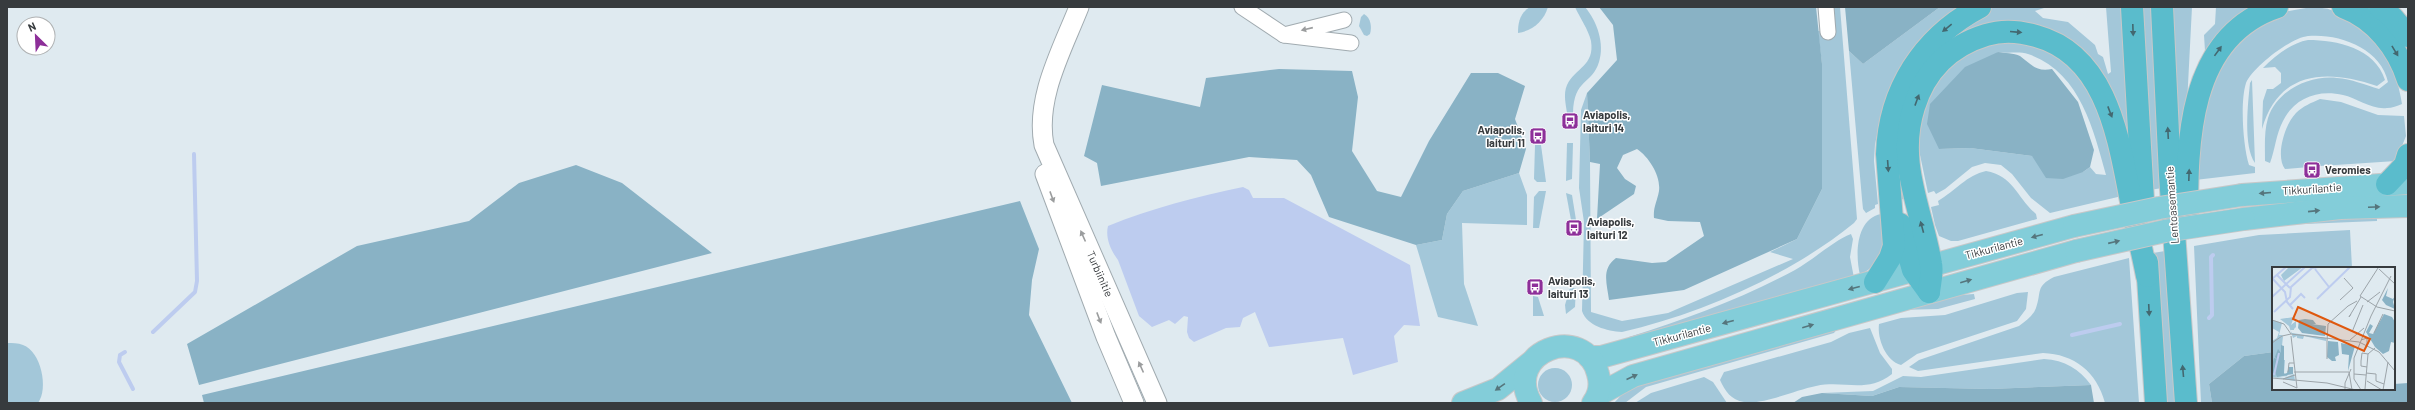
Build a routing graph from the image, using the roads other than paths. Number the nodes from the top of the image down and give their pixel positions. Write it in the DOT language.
graph roads {
  1 [pos="1079,7"];
  2 [pos="1242,7"];
  3 [pos="1826,7"];
  4 [pos="1980,7"];
  5 [pos="2132,7"];
  6 [pos="2162,7"];
  7 [pos="2277,7"];
  8 [pos="2343,7"];
  9 [pos="2380,7"];
  10 [pos="1344,20"];
  11 [pos="1828,32"];
  12 [pos="1284,34"];
  13 [pos="2408,36"];
  14 [pos="1351,43"];
  15 [pos="2408,80"];
  16 [pos="1044,145"];
  17 [pos="2408,155"];
  18 [pos="2398,183"];
  19 [pos="1891,192"];
  20 [pos="2408,206"];
  21 [pos="1922,268"];
  22 [pos="2147,276"];
  23 [pos="1875,282"];
  24 [pos="1929,292"];
  25 [pos="2181,340"];
  26 [pos="1589,357"];
  27 [pos="1530,363"];
  28 [pos="1595,399"];
  29 [pos="1134,403"];
  30 [pos="1157,403"];
  31 [pos="1463,403"];
  32 [pos="1531,403"];
  33 [pos="2156,403"];
  34 [pos="2186,403"];
  1 -- 16 [label="street, Turbiinitie"];
  2 -- 12 [label="street"];
  3 -- 11 [label="street"];
  4 -- 19 [label="highway, one-way"];
  5 -- 22 [label="highway, one-way"];
  25 -- 6 [label="highway, Lentoasemantie, one-way"];
  25 -- 7 [label="highway, one-way"];
  8 -- 15 [label="highway, one-way"];
  9 -- 13 [label="highway"];
  10 -- 12 [label="street, one-way"];
  12 -- 14 [label="street"];
  16 -- 29 [label="street, Turbiinitie, one-way"];
  30 -- 16 [label="street, Turbiinitie, one-way"];
  17 -- 18 [label="highway"];
  18 -- 21 [label="main road, Tikkurilantie, one-way, bridge"];
  19 -- 21 [label="highway"];
  19 -- 23 [label="highway"];
  24 -- 20 [label="main road, Tikkurilantie, one-way, bridge"];
  21 -- 22 [label="highway, one-way"];
  21 -- 23 [label="main road, Tikkurilantie"];
  21 -- 24 [label="highway"];
  22 -- 33 [label="highway, one-way"];
  23 -- 26 [label="main road, Tikkurilantie, one-way"];
  28 -- 24 [label="main road, Tikkurilantie, one-way"];
  34 -- 25 [label="highway, Lentoasemantie, one-way"];
  26 -- 27 [label="main road"];
  26 -- 28 [label="main road"];
  27 -- 31 [label="main road, one-way"];
  27 -- 32 [label="main road"];
}
